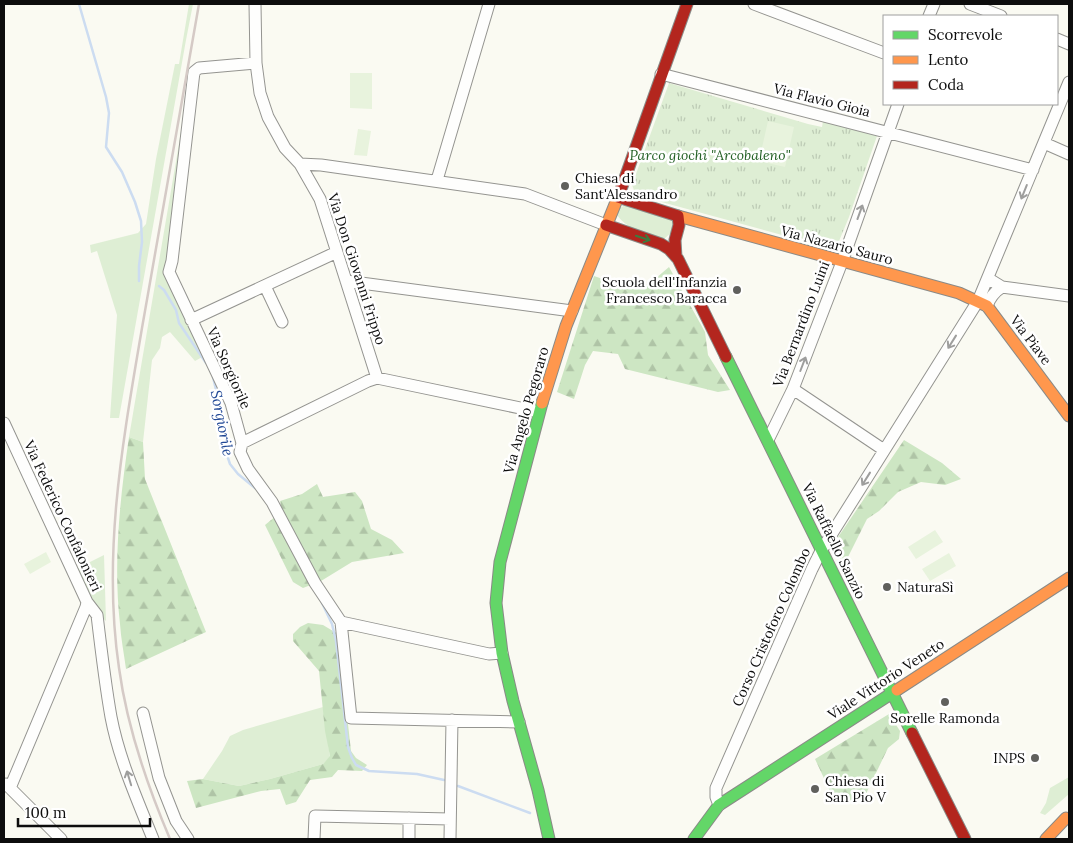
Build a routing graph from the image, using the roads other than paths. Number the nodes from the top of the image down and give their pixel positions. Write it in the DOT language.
graph roads {
  1 [pos="255,4"];
  2 [pos="490,4"];
  3 [pos="687,4"];
  4 [pos="754,4"];
  5 [pos="970,4"];
  6 [pos="998,15"];
  7 [pos="883,53"];
  8 [pos="256,63"];
  9 [pos="661,74"];
  10 [pos="1069,82"];
  11 [pos="898,105"];
  12 [pos="888,132"];
  13 [pos="1044,143"];
  14 [pos="1069,154"];
  15 [pos="300,164"];
  16 [pos="1033,170"];
  17 [pos="437,180"];
  18 [pos="618,197"];
  19 [pos="606,225"];
  20 [pos="677,228"];
  21 [pos="661,244"];
  22 [pos="337,252"];
  23 [pos="676,257"];
  24 [pos="842,262"];
  25 [pos="988,279"];
  26 [pos="346,280"];
  27 [pos="265,286"];
  28 [pos="1002,287"];
  29 [pos="1069,296"];
  30 [pos="983,303"];
  31 [pos="572,311"];
  32 [pos="191,320"];
  33 [pos="282,322"];
  34 [pos="377,378"];
  35 [pos="793,389"];
  36 [pos="539,412"];
  37 [pos="1069,416"];
  38 [pos="4,423"];
  39 [pos="768,440"];
  40 [pos="242,443"];
  41 [pos="884,450"];
  42 [pos="821,550"];
  43 [pos="1069,578"];
  44 [pos="86,602"];
  45 [pos="341,622"];
  46 [pos="502,652"];
  47 [pos="893,694"];
  48 [pos="143,713"];
  49 [pos="452,720"];
  50 [pos="519,722"];
  51 [pos="7,785"];
  52 [pos="719,805"];
  53 [pos="409,818"];
  54 [pos="1066,818"];
  55 [pos="450,819"];
  56 [pos="49,833"];
  57 [pos="61,839"];
  58 [pos="153,839"];
  59 [pos="188,839"];
  60 [pos="314,839"];
  61 [pos="408,839"];
  62 [pos="450,839"];
  63 [pos="549,839"];
  64 [pos="694,839"];
  65 [pos="966,839"];
  66 [pos="1046,839"];
  1 -- 8 [label="street, Via Don Giovanni Frippo"];
  2 -- 17 [label="street"];
  3 -- 9 [label="main road, Via Angelo Pegoraro"];
  4 -- 7 [label="street"];
  5 -- 6 [label="street"];
  8 -- 15 [label="street, Via Don Giovanni Frippo"];
  8 -- 32 [label="street, Via Sorgiorile"];
  9 -- 12 [label="street, Via Flavio Gioia"];
  9 -- 18 [label="main road, Via Angelo Pegoraro"];
  10 -- 13 [label="street, Corso Cristoforo Colombo"];
  11 -- 12 [label="street, Via Bernardino Luini"];
  12 -- 16 [label="street, Via Flavio Gioia"];
  24 -- 12 [label="street, Via Bernardino Luini, one-way"];
  13 -- 14 [label="street"];
  13 -- 16 [label="street, Corso Cristoforo Colombo"];
  15 -- 17 [label="street"];
  15 -- 22 [label="street, Via Don Giovanni Frippo"];
  16 -- 25 [label="street, Corso Cristoforo Colombo, one-way"];
  17 -- 19 [label="street"];
  18 -- 19 [label="main road, Via Angelo Pegoraro"];
  18 -- 20 [label="main road"];
  19 -- 21 [label="main road, one-way"];
  19 -- 31 [label="main road, Via Angelo Pegoraro"];
  20 -- 21 [label="main road"];
  20 -- 23 [label="main road"];
  20 -- 24 [label="main road, Via Nazario Sauro"];
  21 -- 23 [label="main road"];
  22 -- 26 [label="street, Via Don Giovanni Frippo"];
  22 -- 27 [label="street"];
  23 -- 39 [label="main road, Via Raffaello Sanzio"];
  24 -- 30 [label="main road, Via Nazario Sauro"];
  35 -- 24 [label="street, Via Bernardino Luini, one-way"];
  25 -- 28 [label="street"];
  25 -- 30 [label="street, Corso Cristoforo Colombo"];
  26 -- 31 [label="street"];
  26 -- 34 [label="street, Via Don Giovanni Frippo"];
  27 -- 32 [label="street"];
  27 -- 33 [label="street"];
  28 -- 29 [label="street"];
  28 -- 30 [label="street, Corso Cristoforo Colombo"];
  30 -- 37 [label="main road, Via Piave"];
  30 -- 41 [label="street, Corso Cristoforo Colombo, one-way"];
  31 -- 36 [label="main road, Via Angelo Pegoraro"];
  32 -- 40 [label="street, Via Sorgiorile"];
  34 -- 36 [label="street"];
  34 -- 40 [label="street"];
  35 -- 39 [label="street, Via Bernardino Luini"];
  35 -- 41 [label="street"];
  36 -- 46 [label="main road, Via Angelo Pegoraro"];
  38 -- 44 [label="street, Via Federico Confalonieri"];
  39 -- 42 [label="main road, Via Raffaello Sanzio"];
  40 -- 45 [label="street, Via Sorgiorile"];
  41 -- 42 [label="street, Corso Cristoforo Colombo, one-way"];
  42 -- 47 [label="main road, Via Raffaello Sanzio"];
  42 -- 52 [label="street, Corso Cristoforo Colombo"];
  43 -- 47 [label="main road, Viale Vittorio Veneto"];
  44 -- 51 [label="street, Via Federico Confalonieri"];
  58 -- 44 [label="street, one-way"];
  45 -- 46 [label="street"];
  45 -- 49 [label="street, Via Sorgiorile"];
  46 -- 50 [label="main road, Via Angelo Pegoraro"];
  47 -- 52 [label="main road, Viale Vittorio Veneto"];
  47 -- 65 [label="main road, Via Raffaello Sanzio"];
  48 -- 59 [label="street"];
  49 -- 50 [label="street"];
  49 -- 55 [label="street"];
  50 -- 63 [label="main road, Via Angelo Pegoraro"];
  51 -- 56 [label="street"];
  52 -- 64 [label="main road"];
  53 -- 55 [label="street"];
  53 -- 60 [label="street"];
  53 -- 61 [label="street"];
  54 -- 66 [label="main road"];
  55 -- 62 [label="street"];
  56 -- 57 [label="street"];
}
